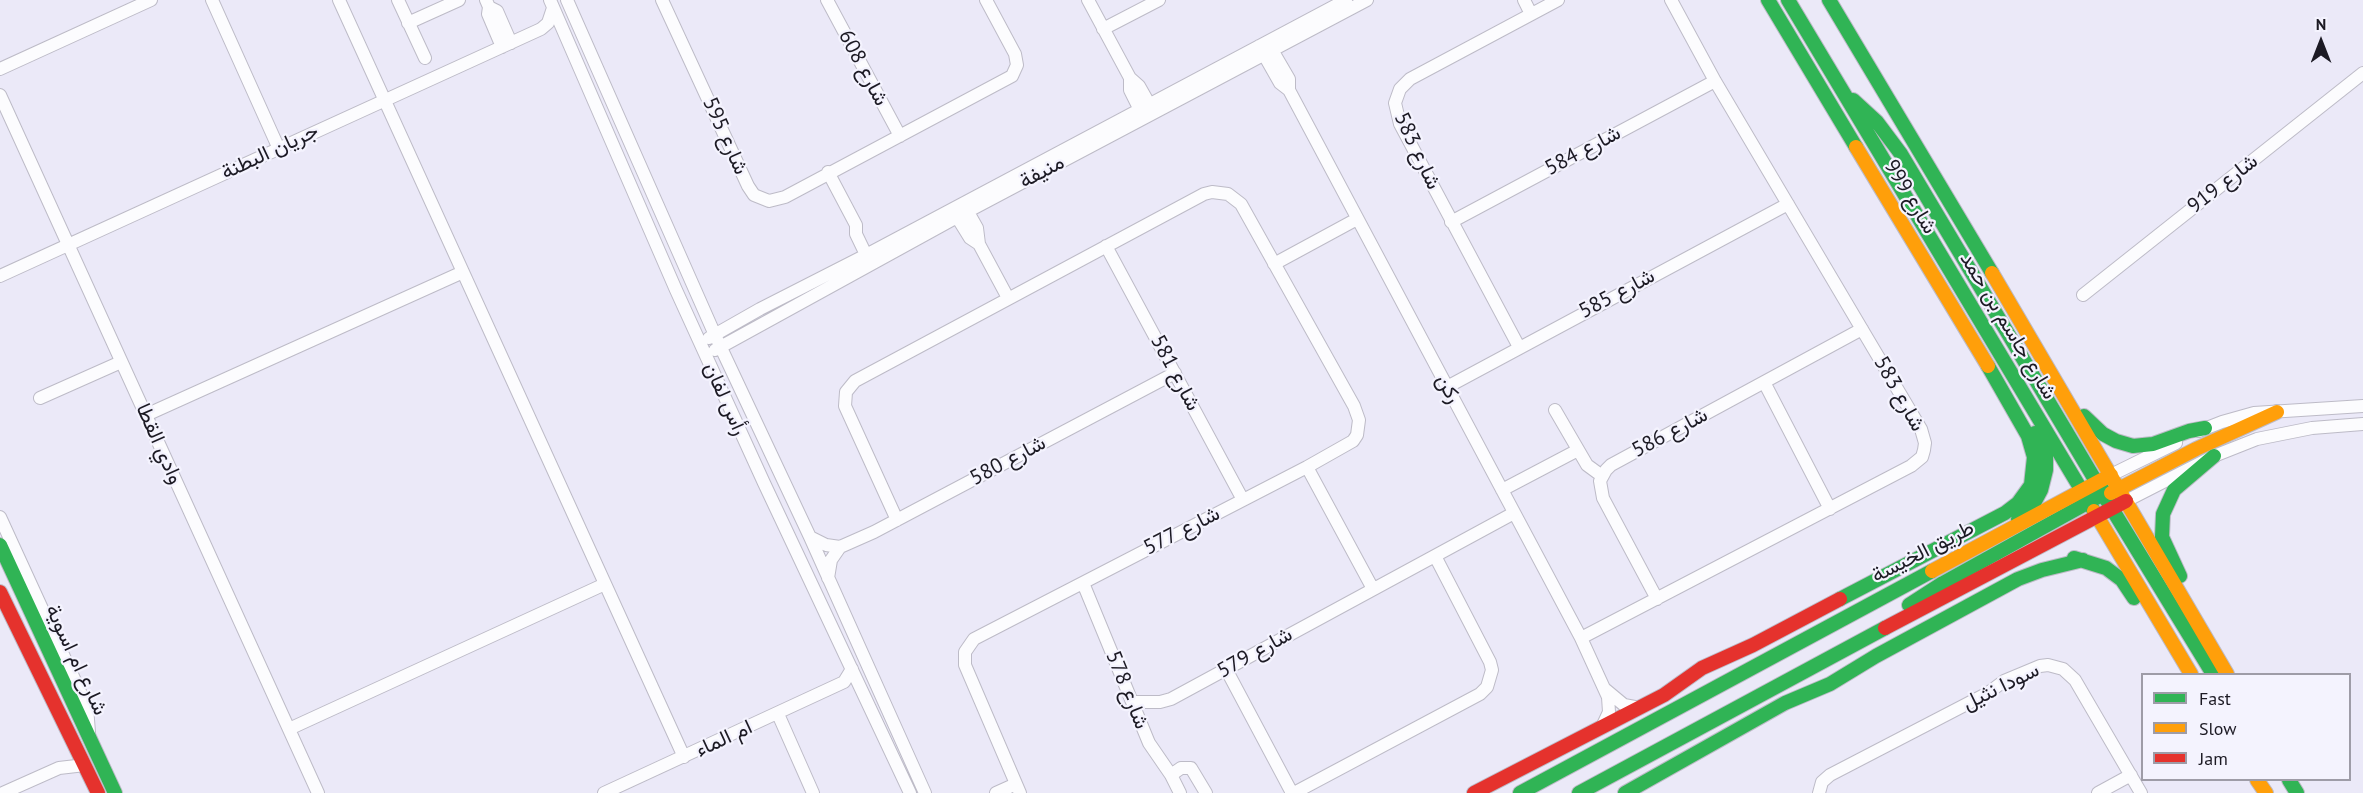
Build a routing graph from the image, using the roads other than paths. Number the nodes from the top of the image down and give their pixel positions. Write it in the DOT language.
graph roads {
  1 [pos="151,0"];
  2 [pos="212,0"];
  3 [pos="339,0"];
  4 [pos="398,0"];
  5 [pos="459,0"];
  6 [pos="567,0"];
  7 [pos="577,0"];
  8 [pos="662,0"];
  9 [pos="827,0"];
  10 [pos="986,0"];
  11 [pos="1088,0"];
  12 [pos="1159,0"];
  13 [pos="1346,0"];
  14 [pos="1367,0"];
  15 [pos="1524,0"];
  16 [pos="1558,0"];
  17 [pos="1671,0"];
  18 [pos="1768,0"];
  19 [pos="1788,0"];
  20 [pos="1828,0"];
  21 [pos="488,3"];
  22 [pos="552,4"];
  23 [pos="573,14"];
  24 [pos="1531,14"];
  25 [pos="408,22"];
  26 [pos="541,29"];
  27 [pos="1104,30"];
  28 [pos="564,32"];
  29 [pos="506,45"];
  30 [pos="1266,48"];
  31 [pos="591,54"];
  32 [pos="425,58"];
  33 [pos="577,61"];
  34 [pos="0,69"];
  35 [pos="2363,73"];
  36 [pos="1715,81"];
  37 [pos="0,95"];
  38 [pos="1845,95"];
  39 [pos="384,99"];
  40 [pos="1146,111"];
  41 [pos="900,136"];
  42 [pos="279,149"];
  43 [pos="828,172"];
  44 [pos="1788,204"];
  45 [pos="963,215"];
  46 [pos="1357,219"];
  47 [pos="1451,222"];
  48 [pos="1913,242"];
  49 [pos="69,244"];
  50 [pos="1106,246"];
  51 [pos="872,258"];
  52 [pos="1274,264"];
  53 [pos="1950,269"];
  54 [pos="463,272"];
  55 [pos="0,276"];
  56 [pos="2083,295"];
  57 [pos="1008,298"];
  58 [pos="1862,329"];
  59 [pos="717,341"];
  60 [pos="700,342"];
  61 [pos="1519,347"];
  62 [pos="705,354"];
  63 [pos="121,362"];
  64 [pos="1175,373"];
  65 [pos="1764,382"];
  66 [pos="1447,387"];
  67 [pos="2023,393"];
  68 [pos="2065,396"];
  69 [pos="40,398"];
  70 [pos="2363,406"];
  71 [pos="1555,410"];
  72 [pos="2277,412"];
  73 [pos="146,415"];
  74 [pos="2363,424"];
  75 [pos="2205,428"];
  76 [pos="1578,450"];
  77 [pos="2214,456"];
  78 [pos="1307,467"];
  79 [pos="2111,475"];
  80 [pos="1602,476"];
  81 [pos="2031,484"];
  82 [pos="1502,490"];
  83 [pos="2104,495"];
  84 [pos="1243,500"];
  85 [pos="1830,508"];
  86 [pos="1514,513"];
  87 [pos="2097,515"];
  88 [pos="0,517"];
  89 [pos="897,520"];
  90 [pos="2002,535"];
  91 [pos="810,537"];
  92 [pos="0,545"];
  93 [pos="840,546"];
  94 [pos="1435,556"];
  95 [pos="2083,560"];
  96 [pos="1986,575"];
  97 [pos="828,578"];
  98 [pos="16,581"];
  99 [pos="1083,583"];
  100 [pos="605,584"];
  101 [pos="1373,589"];
  102 [pos="22,596"];
  103 [pos="1,597"];
  104 [pos="1657,599"];
  105 [pos="2189,609"];
  106 [pos="0,625"];
  107 [pos="20,632"];
  108 [pos="2164,632"];
  109 [pos="1581,638"];
  110 [pos="1866,639"];
  111 [pos="1752,668"];
  112 [pos="852,669"];
  113 [pos="1226,669"];
  114 [pos="2190,673"];
  115 [pos="2213,673"];
  116 [pos="2226,673"];
  117 [pos="844,682"];
  118 [pos="1681,685"];
  119 [pos="1606,689"];
  120 [pos="862,690"];
  121 [pos="1132,702"];
  122 [pos="1641,708"];
  123 [pos="778,714"];
  124 [pos="1602,727"];
  125 [pos="289,729"];
  126 [pos="88,736"];
  127 [pos="74,742"];
  128 [pos="1554,751"];
  129 [pos="684,757"];
  130 [pos="85,765"];
  131 [pos="59,768"];
  132 [pos="1171,775"];
  133 [pos="2131,775"];
  134 [pos="1018,789"];
  135 [pos="1526,790"];
  136 [pos="3,793"];
  137 [pos="98,793"];
  138 [pos="115,793"];
  139 [pos="318,793"];
  140 [pos="604,793"];
  141 [pos="813,793"];
  142 [pos="910,793"];
  143 [pos="925,793"];
  144 [pos="996,793"];
  145 [pos="1180,793"];
  146 [pos="1206,793"];
  147 [pos="1293,793"];
  148 [pos="1474,793"];
  149 [pos="1579,793"];
  150 [pos="1625,793"];
  151 [pos="1819,793"];
  152 [pos="2098,793"];
  153 [pos="2141,793"];
  1 -- 34 [label="street"];
  2 -- 42 [label="street"];
  3 -- 39 [label="street"];
  4 -- 25 [label="street"];
  5 -- 25 [label="street"];
  6 -- 23 [label="street, رأس لفان"];
  7 -- 23 [label="street"];
  8 -- 43 [label="street, شارع 595"];
  9 -- 41 [label="street, شارع 608"];
  10 -- 41 [label="street, شارع 595"];
  11 -- 27 [label="street"];
  12 -- 27 [label="street"];
  13 -- 30 [label="street, منيفة"];
  14 -- 30 [label="street, منيفة"];
  15 -- 24 [label="street"];
  16 -- 24 [label="street, شارع 583"];
  17 -- 36 [label="street, شارع 583"];
  18 -- 48 [label="main road, شارع 999"];
  19 -- 38 [label="main road, شارع جاسم بن حمد"];
  20 -- 68 [label="main road, شارع جاسم بن حمد"];
  21 -- 29 [label="street"];
  22 -- 26 [label="street"];
  22 -- 28 [label="street, رأس لفان"];
  23 -- 31 [label="street, رأس لفان"];
  24 -- 47 [label="street, شارع 583"];
  25 -- 32 [label="street"];
  26 -- 28 [label="street"];
  26 -- 29 [label="street, جريان البطنة"];
  27 -- 40 [label="street"];
  28 -- 33 [label="street, رأس لفان"];
  29 -- 39 [label="street, جريان البطنة"];
  30 -- 40 [label="street, منيفة"];
  30 -- 46 [label="street, ركن"];
  31 -- 33 [label="street"];
  31 -- 59 [label="street, رأس لفان"];
  33 -- 60 [label="street, رأس لفان"];
  35 -- 56 [label="street, شارع 919"];
  36 -- 44 [label="street, شارع 583"];
  36 -- 47 [label="street, شارع 584"];
  37 -- 49 [label="street, وادي القطا"];
  38 -- 53 [label="main road, شارع جاسم بن حمد"];
  38 -- 83 [label="main road"];
  39 -- 42 [label="street, جريان البطنة"];
  39 -- 54 [label="street"];
  40 -- 45 [label="street, منيفة"];
  40 -- 51 [label="street, منيفة"];
  41 -- 43 [label="street, شارع 595"];
  42 -- 49 [label="street, جريان البطنة"];
  43 -- 51 [label="street"];
  44 -- 58 [label="street, شارع 583"];
  44 -- 61 [label="street, شارع 585"];
  45 -- 51 [label="street, منيفة"];
  45 -- 57 [label="street"];
  46 -- 52 [label="street"];
  46 -- 66 [label="street, ركن"];
  47 -- 61 [label="street, شارع 583"];
  48 -- 53 [label="main road"];
  48 -- 81 [label="main road, شارع 999"];
  49 -- 55 [label="street, جريان البطنة"];
  49 -- 63 [label="street, وادي القطا"];
  50 -- 52 [label="street, شارع 577"];
  50 -- 57 [label="street, شارع 577"];
  50 -- 64 [label="street, شارع 581"];
  51 -- 59 [label="street, منيفة"];
  52 -- 78 [label="street, شارع 577"];
  53 -- 67 [label="main road, شارع جاسم بن حمد"];
  54 -- 73 [label="street"];
  54 -- 100 [label="street"];
  57 -- 89 [label="street, شارع 577"];
  58 -- 65 [label="street, شارع 586"];
  58 -- 85 [label="street, شارع 583"];
  59 -- 60 [label="street"];
  59 -- 62 [label="street"];
  59 -- 91 [label="street, رأس لفان"];
  60 -- 62 [label="street, رأس لفان"];
  61 -- 66 [label="street, شارع 585"];
  62 -- 112 [label="street, رأس لفان"];
  63 -- 69 [label="street"];
  63 -- 73 [label="street, وادي القطا"];
  64 -- 84 [label="street, شارع 581"];
  64 -- 89 [label="street, شارع 580"];
  65 -- 80 [label="street, شارع 586"];
  65 -- 85 [label="street"];
  66 -- 82 [label="street, ركن"];
  67 -- 83 [label="main road, شارع جاسم بن حمد"];
  67 -- 90 [label="main road"];
  68 -- 75 [label="main road"];
  68 -- 79 [label="main road, شارع جاسم بن حمد"];
  70 -- 72 [label="street"];
  71 -- 76 [label="street"];
  72 -- 75 [label="street"];
  72 -- 83 [label="main road"];
  73 -- 125 [label="street, وادي القطا"];
  74 -- 77 [label="street, طريق الخيسة"];
  75 -- 79 [label="street"];
  76 -- 80 [label="street"];
  76 -- 82 [label="street"];
  77 -- 83 [label="street, طريق الخيسة"];
  77 -- 105 [label="main road"];
  78 -- 84 [label="street, شارع 577"];
  78 -- 101 [label="street"];
  79 -- 83 [label="main road, شارع جاسم بن حمد"];
  80 -- 104 [label="street"];
  81 -- 118 [label="main road, طريق الخيسة"];
  82 -- 86 [label="street, ركن"];
  83 -- 87 [label="main road, شارع جاسم بن حمد"];
  83 -- 90 [label="main road, طريق الخيسة"];
  83 -- 105 [label="main road, شارع جاسم بن حمد"];
  83 -- 110 [label="main road"];
  83 -- 115 [label="main road"];
  84 -- 99 [label="street, شارع 577"];
  85 -- 104 [label="street, شارع 583"];
  86 -- 94 [label="street, شارع 579"];
  86 -- 109 [label="street, ركن"];
  87 -- 96 [label="main road"];
  87 -- 108 [label="main road, شارع جاسم بن حمد"];
  88 -- 126 [label="street"];
  89 -- 93 [label="street, شارع 580"];
  90 -- 111 [label="main road, طريق الخيسة"];
  91 -- 93 [label="street"];
  91 -- 97 [label="street, رأس لفان"];
  92 -- 98 [label="main road, شارع ام اسوية"];
  93 -- 97 [label="street"];
  94 -- 101 [label="street, شارع 579"];
  94 -- 147 [label="street"];
  95 -- 96 [label="main road"];
  95 -- 108 [label="main road"];
  95 -- 150 [label="main road"];
  96 -- 110 [label="main road"];
  97 -- 143 [label="street, رأس لفان"];
  98 -- 102 [label="main road, شارع ام اسوية"];
  98 -- 103 [label="street"];
  99 -- 121 [label="street, شارع 578"];
  99 -- 134 [label="street, شارع 577"];
  100 -- 125 [label="street"];
  100 -- 129 [label="street"];
  101 -- 113 [label="street, شارع 579"];
  102 -- 103 [label="street"];
  102 -- 126 [label="main road, شارع ام اسوية"];
  103 -- 107 [label="main road, شارع ام اسوية"];
  104 -- 109 [label="street, شارع 583"];
  105 -- 116 [label="main road, شارع جاسم بن حمد"];
  106 -- 107 [label="main road"];
  107 -- 127 [label="main road, شارع ام اسوية"];
  108 -- 114 [label="main road, شارع جاسم بن حمد"];
  109 -- 119 [label="street, ركن"];
  110 -- 149 [label="main road"];
  111 -- 118 [label="main road"];
  111 -- 135 [label="main road, طريق الخيسة"];
  112 -- 117 [label="street"];
  112 -- 120 [label="street, رأس لفان"];
  113 -- 121 [label="street, شارع 579"];
  113 -- 147 [label="street"];
  117 -- 120 [label="street"];
  117 -- 123 [label="street, ام الماء"];
  118 -- 122 [label="main road, طريق الخيسة"];
  119 -- 122 [label="street, ركن"];
  119 -- 124 [label="street, ركن"];
  120 -- 142 [label="street, رأس لفان"];
  121 -- 132 [label="street, شارع 578"];
  122 -- 124 [label="main road, طريق الخيسة"];
  123 -- 129 [label="street, ام الماء"];
  123 -- 141 [label="street"];
  124 -- 128 [label="main road, طريق الخيسة"];
  125 -- 139 [label="street, وادي القطا"];
  126 -- 138 [label="main road, شارع ام اسوية"];
  127 -- 130 [label="main road, شارع ام اسوية"];
  127 -- 131 [label="street"];
  128 -- 135 [label="main road"];
  128 -- 148 [label="main road, طريق الخيسة"];
  129 -- 140 [label="street, ام الماء"];
  130 -- 131 [label="street"];
  130 -- 137 [label="main road, شارع ام اسوية"];
  131 -- 136 [label="street"];
  132 -- 145 [label="street, شارع 578"];
  132 -- 146 [label="street"];
  133 -- 151 [label="street, سودا نثيل"];
  133 -- 152 [label="street"];
  133 -- 153 [label="street, سودا نثيل"];
  134 -- 144 [label="street, شارع 577"];
}
